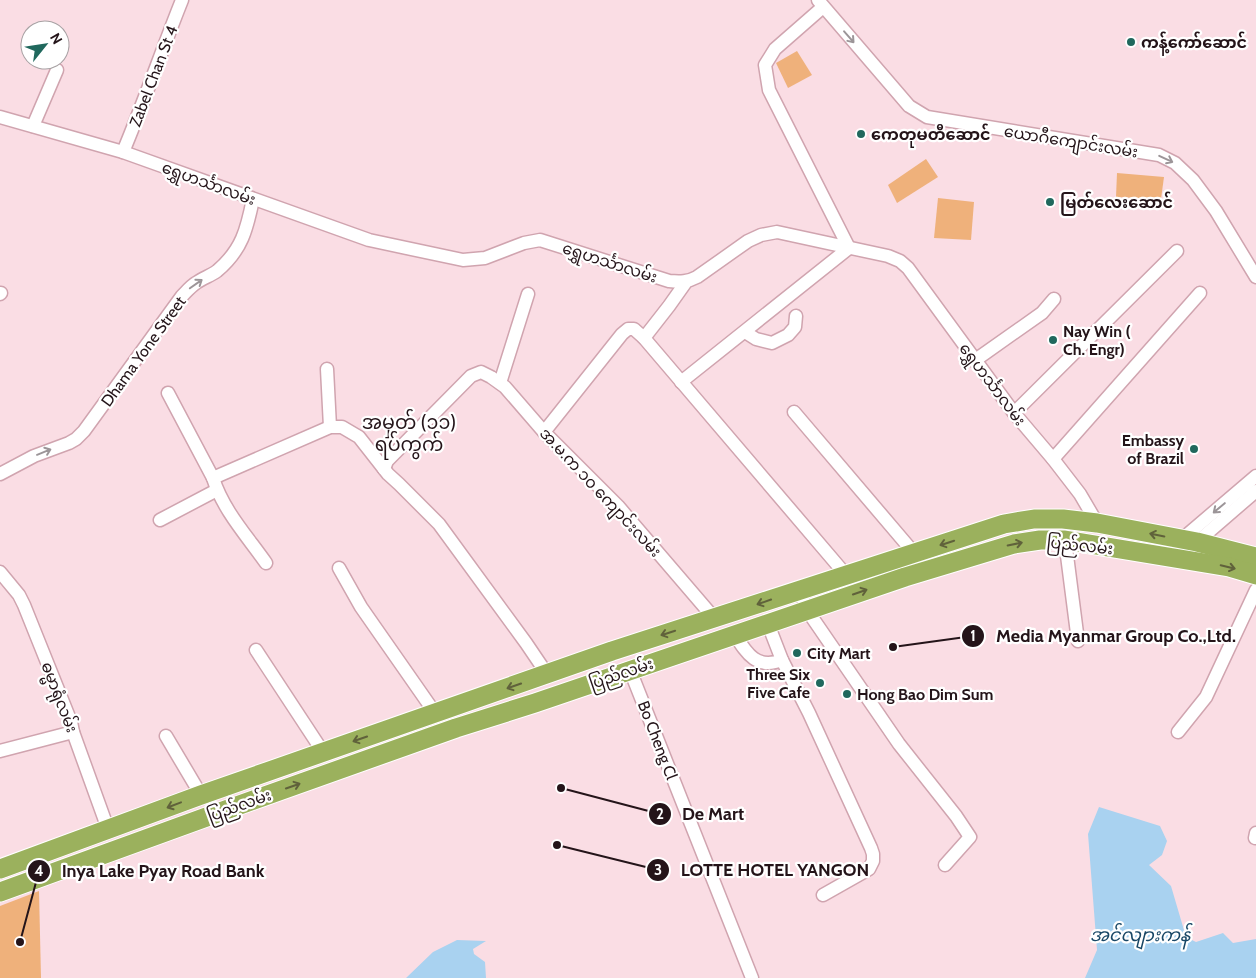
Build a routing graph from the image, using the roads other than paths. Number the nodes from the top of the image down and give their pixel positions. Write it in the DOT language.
graph roads {
  1 [pos="182,0"];
  2 [pos="821,4"];
  3 [pos="57,70"];
  4 [pos="0,117"];
  5 [pos="32,126"];
  6 [pos="123,152"];
  7 [pos="253,199"];
  8 [pos="849,248"];
  9 [pos="1177,251"];
  10 [pos="1256,277"];
  11 [pos="686,282"];
  12 [pos="1200,293"];
  13 [pos="528,294"];
  14 [pos="1054,299"];
  15 [pos="796,316"];
  16 [pos="745,332"];
  17 [pos="644,338"];
  18 [pos="974,361"];
  19 [pos="327,369"];
  20 [pos="682,382"];
  21 [pos="500,383"];
  22 [pos="168,393"];
  23 [pos="794,412"];
  24 [pos="1014,413"];
  25 [pos="330,427"];
  26 [pos="544,432"];
  27 [pos="1053,459"];
  28 [pos="384,469"];
  29 [pos="0,474"];
  30 [pos="1256,476"];
  31 [pos="215,484"];
  32 [pos="1256,491"];
  33 [pos="160,520"];
  34 [pos="1097,523"];
  35 [pos="1066,540"];
  36 [pos="1189,541"];
  37 [pos="914,553"];
  38 [pos="1256,556"];
  39 [pos="1193,561"];
  40 [pos="266,564"];
  41 [pos="339,568"];
  42 [pos="0,572"];
  43 [pos="846,575"];
  44 [pos="1256,575"];
  45 [pos="800,590"];
  46 [pos="1256,590"];
  47 [pos="806,610"];
  48 [pos="714,618"];
  49 [pos="768,624"];
  50 [pos="728,637"];
  51 [pos="1078,641"];
  52 [pos="256,650"];
  53 [pos="782,660"];
  54 [pos="630,670"];
  55 [pos="547,674"];
  56 [pos="442,711"];
  57 [pos="456,728"];
  58 [pos="73,732"];
  59 [pos="1178,732"];
  60 [pos="166,736"];
  61 [pos="0,751"];
  62 [pos="323,752"];
  63 [pos="201,795"];
  64 [pos="108,829"];
  65 [pos="73,842"];
  66 [pos="116,851"];
  67 [pos="80,864"];
  68 [pos="945,864"];
  69 [pos="0,869"];
  70 [pos="0,892"];
  71 [pos="823,895"];
  72 [pos="752,978"];
  1 -- 6 [label="street, Zabel Chan St 4"];
  2 -- 8 [label="street"];
  2 -- 10 [label="street, ယောဂီကျောင်းလမ်း, one-way"];
  3 -- 5 [label="street"];
  4 -- 5 [label="street, ရွှေဟင်္သာလမ်း"];
  5 -- 6 [label="street, ရွှေဟင်္သာလမ်း"];
  6 -- 7 [label="street, ရွှေဟင်္သာလမ်း"];
  7 -- 11 [label="street, ရွှေဟင်္သာလမ်း"];
  29 -- 7 [label="street, Dhama Yone Street, one-way"];
  8 -- 11 [label="street, ရွှေဟင်္သာလမ်း"];
  8 -- 16 [label="street"];
  8 -- 18 [label="street, ရွှေဟင်္သာလမ်း"];
  9 -- 24 [label="street"];
  11 -- 17 [label="street"];
  12 -- 27 [label="street"];
  13 -- 21 [label="street"];
  14 -- 18 [label="street"];
  15 -- 16 [label="street"];
  16 -- 20 [label="street"];
  17 -- 20 [label="street"];
  17 -- 26 [label="street"];
  18 -- 24 [label="street, ရွှေဟင်္သာလမ်း"];
  19 -- 25 [label="street"];
  20 -- 43 [label="street"];
  21 -- 26 [label="street, အ.မ.က ၁၀ ကျောင်းလမ်း"];
  21 -- 28 [label="street, အ.မ.က ၁၀ ကျောင်းလမ်း"];
  22 -- 31 [label="street"];
  23 -- 37 [label="street"];
  24 -- 27 [label="street, ရွှေဟင်္သာလမ်း"];
  25 -- 28 [label="street"];
  25 -- 31 [label="street"];
  26 -- 48 [label="street, အ.မ.က ၁၀ ကျောင်းလမ်း"];
  27 -- 34 [label="street, ရွှေဟင်္သာလမ်း"];
  28 -- 55 [label="street"];
  30 -- 36 [label="street, one-way"];
  31 -- 33 [label="street"];
  31 -- 40 [label="street"];
  32 -- 36 [label="street"];
  36 -- 34 [label="highway, ပြည်လမ်း, one-way"];
  34 -- 37 [label="highway, ပြည်လမ်း, one-way"];
  35 -- 39 [label="highway, ပြည်လမ်း"];
  47 -- 35 [label="highway, ပြည်လမ်း, one-way"];
  35 -- 51 [label="street"];
  36 -- 38 [label="highway, ပြည်လမ်း"];
  36 -- 39 [label="highway"];
  37 -- 43 [label="highway, ပြည်လမ်း"];
  39 -- 44 [label="highway, ပြည်လမ်း, one-way"];
  41 -- 56 [label="street"];
  42 -- 58 [label="street, ဓမ္မာရုံလမ်း"];
  43 -- 45 [label="highway, ပြည်လမ်း"];
  45 -- 47 [label="street"];
  45 -- 48 [label="highway, ပြည်လမ်း, one-way"];
  46 -- 59 [label="street"];
  47 -- 49 [label="highway, ပြည်လမ်း"];
  47 -- 68 [label="street"];
  48 -- 50 [label="highway"];
  48 -- 55 [label="highway, ပြည်လမ်း, one-way"];
  49 -- 50 [label="highway, ပြည်လမ်း"];
  49 -- 53 [label="street"];
  50 -- 53 [label="street"];
  50 -- 54 [label="highway, ပြည်လမ်း"];
  52 -- 62 [label="street"];
  53 -- 71 [label="street"];
  54 -- 57 [label="highway, ပြည်လမ်း"];
  54 -- 72 [label="street, Bo Cheng Cl"];
  55 -- 56 [label="highway, ပြည်လမ်း, one-way"];
  56 -- 57 [label="highway"];
  56 -- 62 [label="highway, ပြည်လမ်း, one-way"];
  66 -- 57 [label="highway, ပြည်လမ်း, one-way"];
  58 -- 61 [label="street"];
  58 -- 64 [label="street, ဓမ္မာရုံလမ်း"];
  60 -- 63 [label="street"];
  62 -- 63 [label="highway, ပြည်လမ်း"];
  63 -- 64 [label="highway, ပြည်လမ်း, one-way"];
  64 -- 65 [label="highway, ပြည်လမ်း"];
  64 -- 66 [label="highway"];
  65 -- 67 [label="highway"];
  65 -- 69 [label="highway, ပြည်လမ်း"];
  66 -- 67 [label="highway, ပြည်လမ်း"];
  67 -- 70 [label="highway, ပြည်လမ်း"];
}
